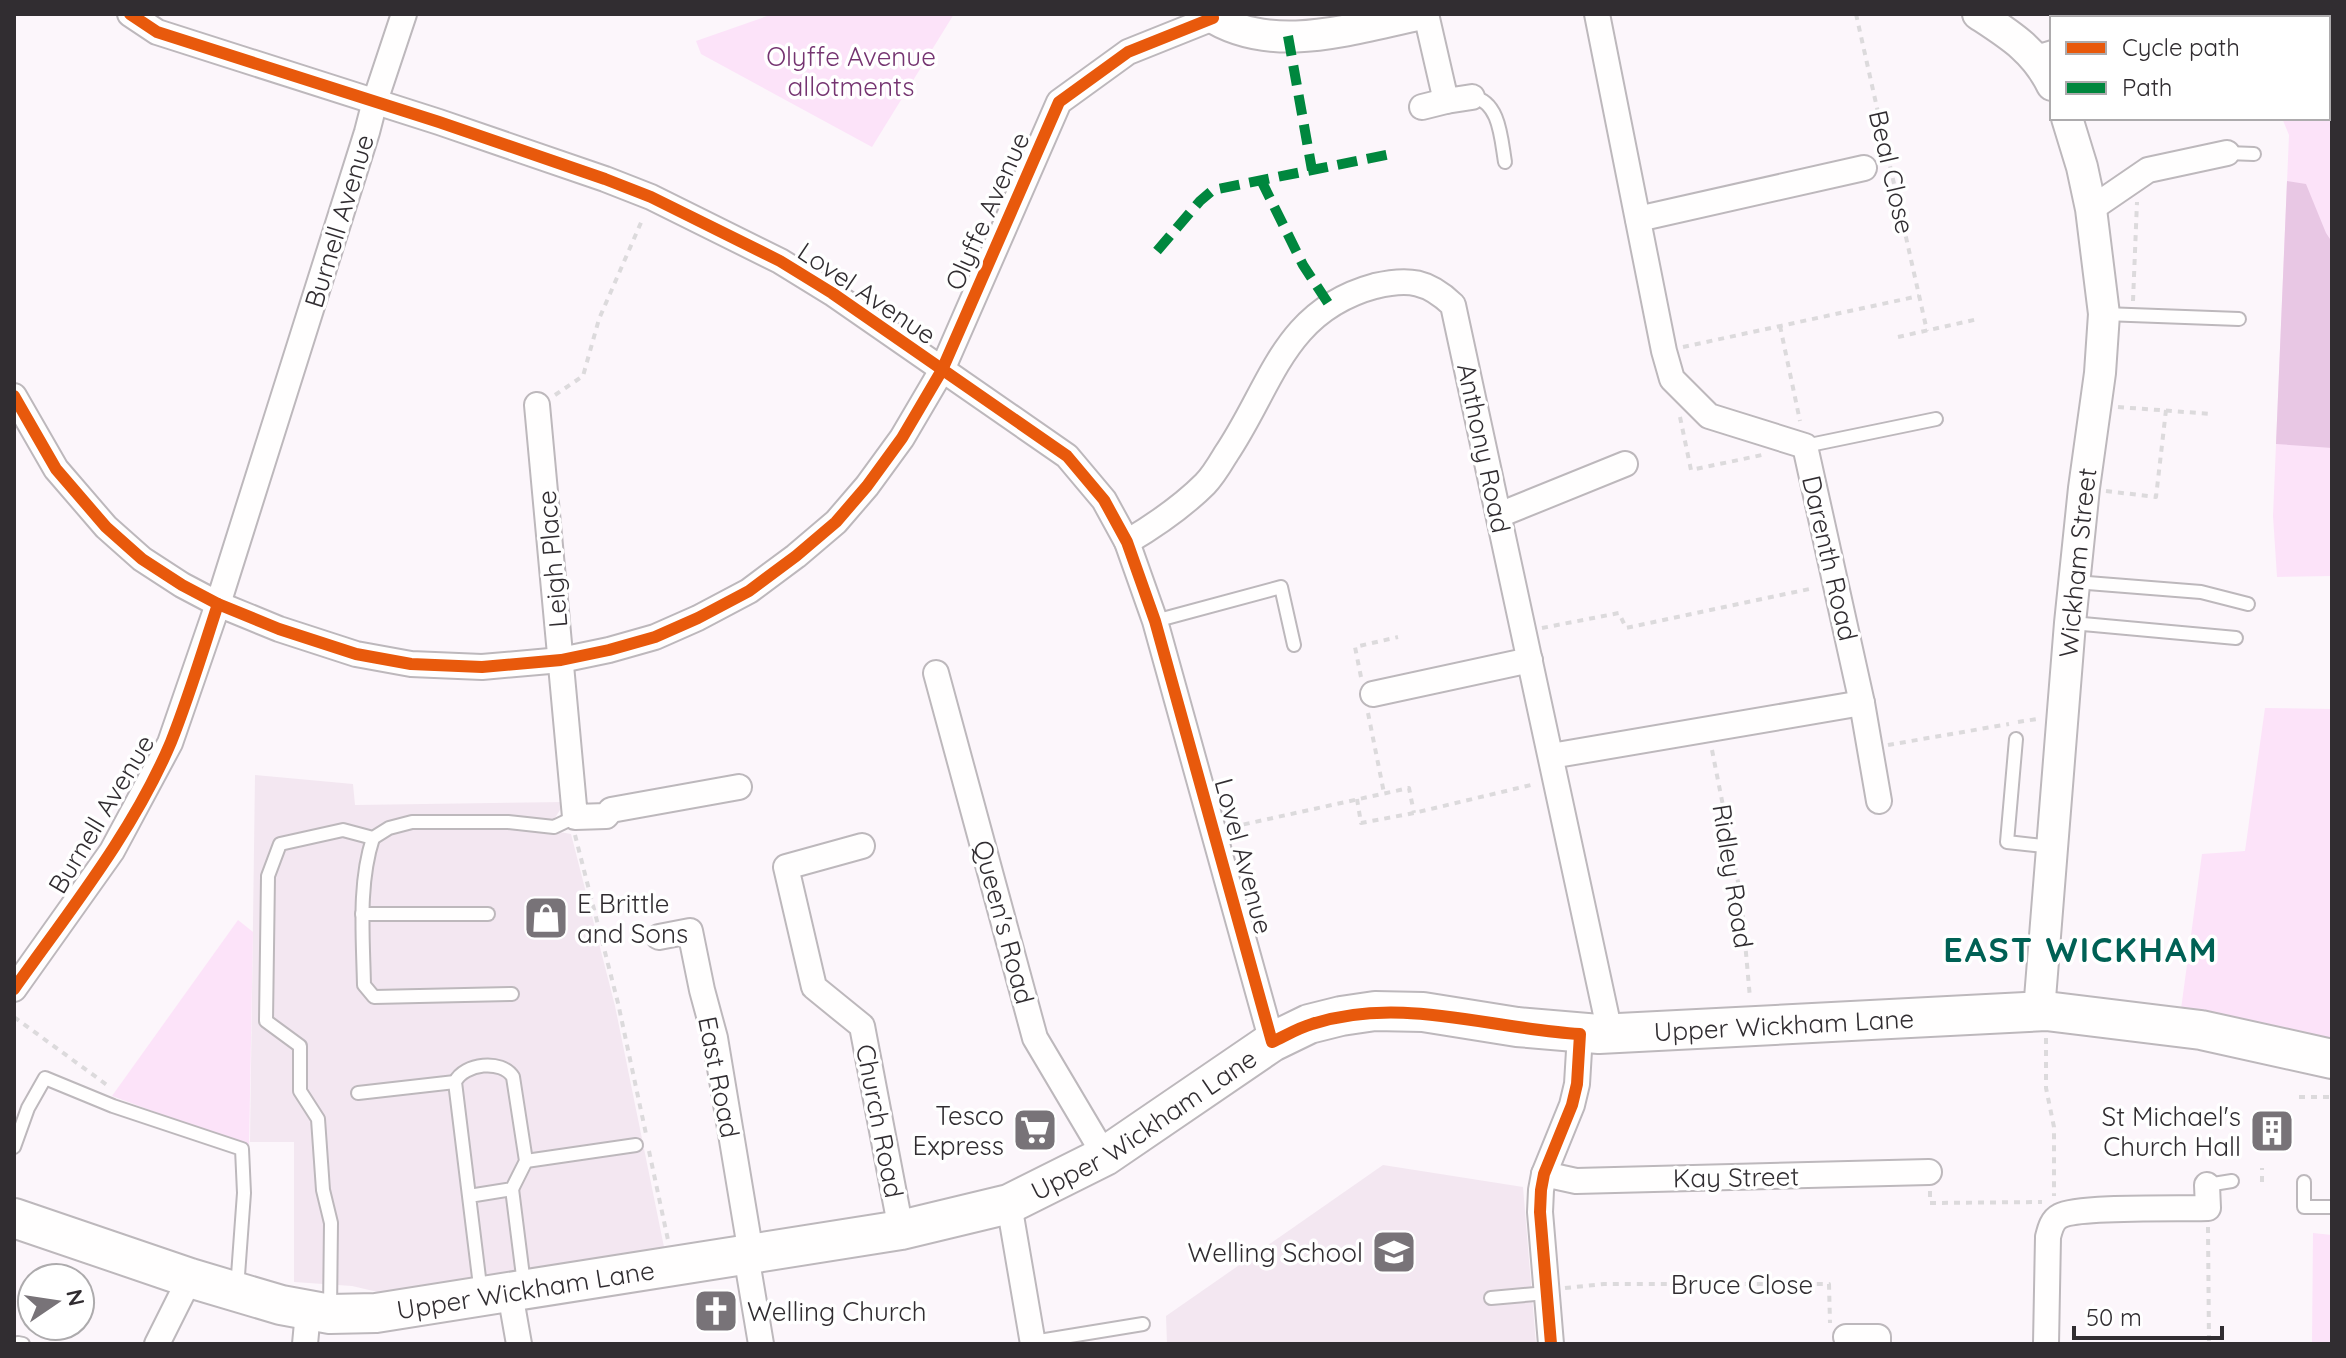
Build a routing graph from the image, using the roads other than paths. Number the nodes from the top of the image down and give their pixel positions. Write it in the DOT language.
graph roads {
  1 [pos="130,14"];
  2 [pos="404,14"];
  3 [pos="1424,14"];
  4 [pos="1597,14"];
  5 [pos="1210,16"];
  6 [pos="1996,19"];
  7 [pos="2042,50"];
  8 [pos="2050,78"];
  9 [pos="1472,97"];
  10 [pos="375,101"];
  11 [pos="2068,120"];
  12 [pos="2227,153"];
  13 [pos="2254,154"];
  14 [pos="1505,162"];
  15 [pos="1864,168"];
  16 [pos="2091,209"];
  17 [pos="1638,219"];
  18 [pos="2118,314"];
  19 [pos="2239,319"];
  20 [pos="942,370"];
  21 [pos="14,396"];
  22 [pos="537,405"];
  23 [pos="1936,419"];
  24 [pos="1805,446"];
  25 [pos="1625,464"];
  26 [pos="1499,515"];
  27 [pos="1127,542"];
  28 [pos="2075,582"];
  29 [pos="218,604"];
  30 [pos="2248,604"];
  31 [pos="1155,621"];
  32 [pos="2070,623"];
  33 [pos="2236,638"];
  34 [pos="1294,645"];
  35 [pos="561,660"];
  36 [pos="1530,660"];
  37 [pos="936,673"];
  38 [pos="1373,694"];
  39 [pos="1862,703"];
  40 [pos="2016,739"];
  41 [pos="1554,767"];
  42 [pos="739,787"];
  43 [pos="1879,801"];
  44 [pos="575,817"];
  45 [pos="373,838"];
  46 [pos="862,846"];
  47 [pos="2052,847"];
  48 [pos="362,914"];
  49 [pos="488,914"];
  50 [pos="659,937"];
  51 [pos="14,989"];
  52 [pos="512,994"];
  53 [pos="2042,1011"];
  54 [pos="1595,1033"];
  55 [pos="1272,1042"];
  56 [pos="2332,1059"];
  57 [pos="455,1082"];
  58 [pos="358,1093"];
  59 [pos="636,1145"];
  60 [pos="14,1147"];
  61 [pos="1105,1156"];
  62 [pos="526,1161"];
  63 [pos="1929,1172"];
  64 [pos="1544,1174"];
  65 [pos="2232,1181"];
  66 [pos="2304,1182"];
  67 [pos="512,1189"];
  68 [pos="469,1196"];
  69 [pos="2207,1197"];
  70 [pos="1009,1204"];
  71 [pos="2332,1207"];
  72 [pos="14,1218"];
  73 [pos="901,1230"];
  74 [pos="749,1254"];
  75 [pos="190,1278"];
  76 [pos="1546,1291"];
  77 [pos="236,1292"];
  78 [pos="506,1294"];
  79 [pos="1491,1298"];
  80 [pos="314,1323"];
  81 [pos="1143,1324"];
  82 [pos="1846,1337"];
  83 [pos="1033,1343"];
  84 [pos="157,1344"];
  85 [pos="519,1344"];
  86 [pos="761,1344"];
  87 [pos="1551,1344"];
  88 [pos="1878,1344"];
  89 [pos="2046,1344"];
  1 -- 10 [label="street, Lovel Avenue"];
  2 -- 10 [label="street, Burnell Avenue"];
  3 -- 5 [label="street"];
  3 -- 9 [label="street"];
  4 -- 17 [label="street, Darenth Road"];
  5 -- 20 [label="street, Olyffe Avenue"];
  6 -- 7 [label="street"];
  7 -- 8 [label="street"];
  9 -- 14 [label="lane"];
  10 -- 20 [label="street, Lovel Avenue"];
  10 -- 29 [label="street, Burnell Avenue"];
  11 -- 16 [label="street, Wickham Street"];
  12 -- 13 [label="lane"];
  12 -- 16 [label="street"];
  15 -- 17 [label="street, Beal Close"];
  16 -- 18 [label="street, Wickham Street"];
  17 -- 24 [label="street, Darenth Road"];
  18 -- 19 [label="lane"];
  18 -- 28 [label="street, Wickham Street"];
  20 -- 27 [label="street, Lovel Avenue"];
  20 -- 35 [label="street, Olyffe Avenue"];
  21 -- 29 [label="street, Olyffe Avenue"];
  22 -- 35 [label="street, Leigh Place"];
  23 -- 24 [label="lane"];
  24 -- 39 [label="street, Darenth Road"];
  25 -- 26 [label="street"];
  26 -- 27 [label="street, Anthony Road"];
  26 -- 36 [label="street, Anthony Road"];
  27 -- 31 [label="street, Lovel Avenue"];
  28 -- 30 [label="lane"];
  28 -- 32 [label="street, Wickham Street"];
  29 -- 35 [label="street, Olyffe Avenue"];
  29 -- 51 [label="street, Burnell Avenue"];
  31 -- 34 [label="lane"];
  31 -- 55 [label="street, Lovel Avenue"];
  32 -- 33 [label="lane"];
  32 -- 47 [label="street, Wickham Street"];
  35 -- 44 [label="street, Leigh Place"];
  36 -- 38 [label="street"];
  36 -- 41 [label="street, Anthony Road"];
  37 -- 61 [label="street, Queen's Road"];
  39 -- 41 [label="street"];
  39 -- 43 [label="street, Darenth Road"];
  40 -- 47 [label="lane"];
  41 -- 54 [label="street, Anthony Road"];
  42 -- 44 [label="street"];
  44 -- 45 [label="lane"];
  45 -- 48 [label="lane"];
  45 -- 80 [label="lane"];
  46 -- 73 [label="street, Church Road"];
  47 -- 53 [label="street, Wickham Street"];
  48 -- 49 [label="lane"];
  48 -- 52 [label="lane"];
  50 -- 74 [label="street, East Road"];
  53 -- 54 [label="main road, Upper Wickham Lane"];
  53 -- 56 [label="main road, Upper Wickham Lane"];
  54 -- 55 [label="main road, Upper Wickham Lane"];
  54 -- 64 [label="street, Anthony Road"];
  55 -- 61 [label="main road, Upper Wickham Lane"];
  57 -- 58 [label="lane"];
  57 -- 62 [label="lane"];
  57 -- 68 [label="lane"];
  59 -- 62 [label="lane"];
  60 -- 77 [label="lane"];
  61 -- 70 [label="main road, Upper Wickham Lane"];
  62 -- 67 [label="lane"];
  63 -- 64 [label="street, Kay Street"];
  64 -- 76 [label="street, Anthony Road"];
  65 -- 69 [label="lane"];
  66 -- 71 [label="lane"];
  67 -- 68 [label="lane"];
  67 -- 78 [label="lane"];
  68 -- 78 [label="lane"];
  69 -- 89 [label="street"];
  70 -- 73 [label="main road, Upper Wickham Lane"];
  70 -- 83 [label="street"];
  72 -- 75 [label="main road, Upper Wickham Lane"];
  73 -- 74 [label="main road, Upper Wickham Lane"];
  74 -- 78 [label="main road, Upper Wickham Lane"];
  74 -- 86 [label="street"];
  75 -- 77 [label="main road, Upper Wickham Lane"];
  75 -- 84 [label="street"];
  76 -- 79 [label="lane"];
  76 -- 87 [label="street, Anthony Road"];
  77 -- 80 [label="main road, Upper Wickham Lane"];
  78 -- 80 [label="main road, Upper Wickham Lane"];
  78 -- 85 [label="street"];
  81 -- 83 [label="lane"];
  82 -- 88 [label="street"];
}
